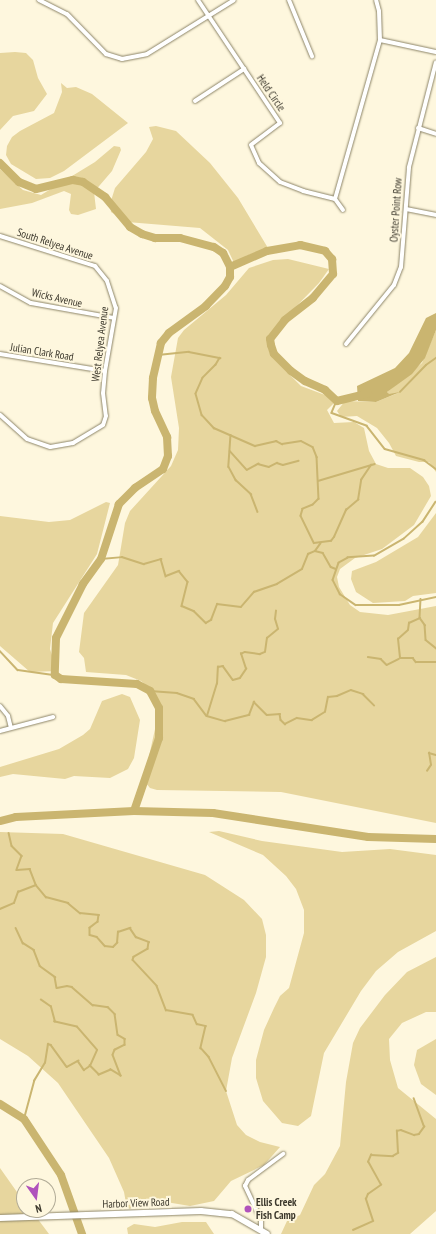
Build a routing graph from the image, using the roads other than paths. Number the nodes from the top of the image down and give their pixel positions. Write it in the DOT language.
graph roads {
  1 [pos="39,0"];
  2 [pos="198,0"];
  3 [pos="234,0"];
  4 [pos="289,0"];
  5 [pos="376,0"];
  6 [pos="209,15"];
  7 [pos="380,40"];
  8 [pos="436,52"];
  9 [pos="312,56"];
  10 [pos="436,62"];
  11 [pos="244,69"];
  12 [pos="195,101"];
  13 [pos="418,128"];
  14 [pos="436,134"];
  15 [pos="335,199"];
  16 [pos="406,209"];
  17 [pos="343,210"];
  18 [pos="436,215"];
  19 [pos="0,236"];
  20 [pos="101,273"];
  21 [pos="0,286"];
  22 [pos="114,318"];
  23 [pos="346,344"];
  24 [pos="0,354"];
  25 [pos="105,372"];
  26 [pos="0,415"];
  27 [pos="0,706"];
  28 [pos="53,717"];
  29 [pos="11,728"];
  30 [pos="0,731"];
  31 [pos="283,1154"];
  32 [pos="0,1218"];
  33 [pos="260,1229"];
  34 [pos="267,1234"];
  1 -- 6 [label="street"];
  2 -- 6 [label="street, Held Circle"];
  3 -- 6 [label="street"];
  4 -- 9 [label="street"];
  5 -- 7 [label="street"];
  6 -- 11 [label="street, Held Circle"];
  7 -- 8 [label="street"];
  7 -- 15 [label="street"];
  10 -- 13 [label="street, Oyster Point Row"];
  11 -- 12 [label="street"];
  11 -- 15 [label="street, Held Circle"];
  13 -- 14 [label="street"];
  13 -- 16 [label="street, Oyster Point Row"];
  15 -- 17 [label="street"];
  16 -- 18 [label="street"];
  16 -- 23 [label="street, Oyster Point Row"];
  19 -- 20 [label="street, South Relyea Avenue"];
  20 -- 22 [label="street, West Relyea Avenue"];
  21 -- 22 [label="street, Wicks Avenue"];
  22 -- 25 [label="street, West Relyea Avenue"];
  24 -- 25 [label="street, Julian Clark Road"];
  25 -- 26 [label="street, West Relyea Avenue"];
  27 -- 29 [label="street"];
  28 -- 29 [label="street"];
  29 -- 30 [label="street"];
  31 -- 33 [label="street"];
  32 -- 33 [label="main road, Harbor View Road"];
  33 -- 34 [label="main road, Harbor View Road"];
}
